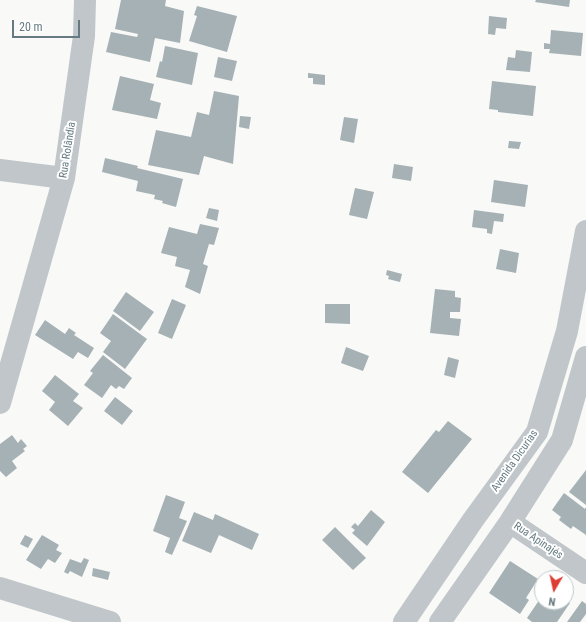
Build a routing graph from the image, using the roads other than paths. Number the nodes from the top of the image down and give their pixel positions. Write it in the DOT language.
graph roads {
  1 [pos="85,0"];
  2 [pos="0,170"];
  3 [pos="64,178"];
  4 [pos="586,231"];
  5 [pos="586,356"];
  6 [pos="0,403"];
  7 [pos="510,522"];
  8 [pos="586,573"];
  9 [pos="0,588"];
  10 [pos="110,622"];
  11 [pos="404,622"];
  12 [pos="440,622"];
  1 -- 3 [label="street, Rua Rolândia"];
  2 -- 3 [label="street"];
  3 -- 6 [label="street, Rua Rolândia"];
  4 -- 11 [label="street, Avenida Dicurias"];
  5 -- 7 [label="street"];
  7 -- 8 [label="street, Rua Apinajés"];
  7 -- 12 [label="street"];
  9 -- 10 [label="street"];
}
